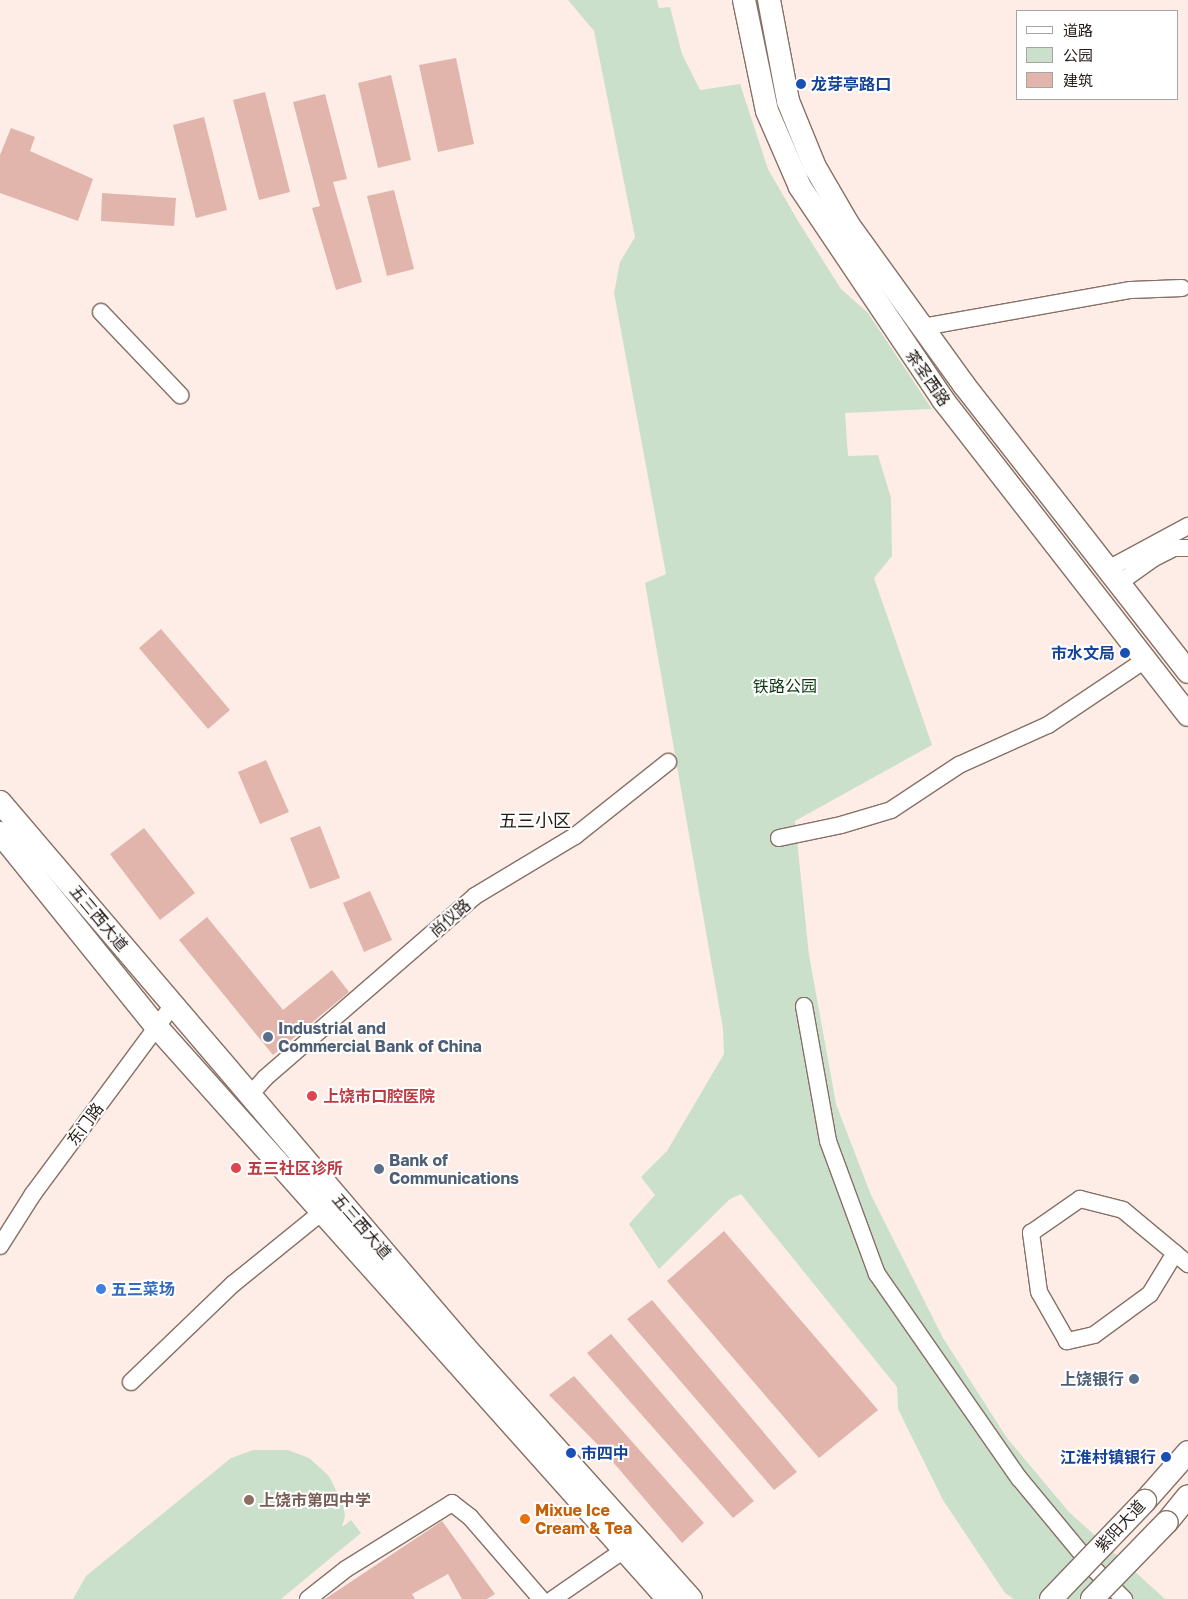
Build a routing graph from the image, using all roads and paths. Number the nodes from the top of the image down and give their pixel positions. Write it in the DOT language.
graph roads {
  1 [pos="744,0"];
  2 [pos="769,0"];
  3 [pos="1182,288"];
  4 [pos="101,312"];
  5 [pos="923,327"];
  6 [pos="180,394"];
  7 [pos="1188,526"];
  8 [pos="1188,548"];
  9 [pos="1113,576"];
  10 [pos="1145,660"];
  11 [pos="1188,672"];
  12 [pos="1188,716"];
  13 [pos="668,762"];
  14 [pos="0,802"];
  15 [pos="0,833"];
  16 [pos="779,838"];
  17 [pos="173,1005"];
  18 [pos="804,1006"];
  19 [pos="155,1025"];
  20 [pos="249,1096"];
  21 [pos="322,1212"];
  22 [pos="0,1246"];
  23 [pos="1175,1254"];
  24 [pos="1188,1264"];
  25 [pos="131,1382"];
  26 [pos="1188,1452"];
  27 [pos="1188,1496"];
  28 [pos="624,1550"];
  29 [pos="308,1599"];
  30 [pos="541,1599"];
  31 [pos="553,1599"];
  32 [pos="668,1599"];
  33 [pos="691,1599"];
  34 [pos="1052,1599"];
  35 [pos="1092,1599"];
  36 [pos="1124,1599"];
  1 -- 10 [label="main road, 茶圣西路"];
  2 -- 5 [label="main road, 茶圣西路"];
  3 -- 5 [label="street"];
  4 -- 6 [label="street"];
  5 -- 9 [label="main road, 茶圣西路"];
  7 -- 9 [label="street"];
  8 -- 9 [label="street"];
  9 -- 11 [label="main road, 茶圣西路"];
  10 -- 12 [label="main road, 茶圣西路"];
  10 -- 16 [label="street"];
  13 -- 20 [label="street, 尚仪路"];
  14 -- 17 [label="main road, 五三西大道"];
  15 -- 19 [label="main road, 五三西大道"];
  17 -- 19 [label="street, 东门路"];
  17 -- 20 [label="main road, 五三西大道"];
  18 -- 36 [label="street"];
  19 -- 21 [label="main road, 五三西大道"];
  19 -- 22 [label="street, 东门路"];
  20 -- 33 [label="main road, 五三西大道"];
  21 -- 25 [label="street"];
  21 -- 28 [label="main road, 五三西大道"];
  23 -- 23 [label="street"];
  23 -- 24 [label="street"];
  26 -- 34 [label="main road, 紫阳大道, bridge"];
  27 -- 35 [label="main road, 紫阳大道, bridge"];
  28 -- 31 [label="street"];
  28 -- 32 [label="main road, 五三西大道"];
  29 -- 30 [label="street"];
}
